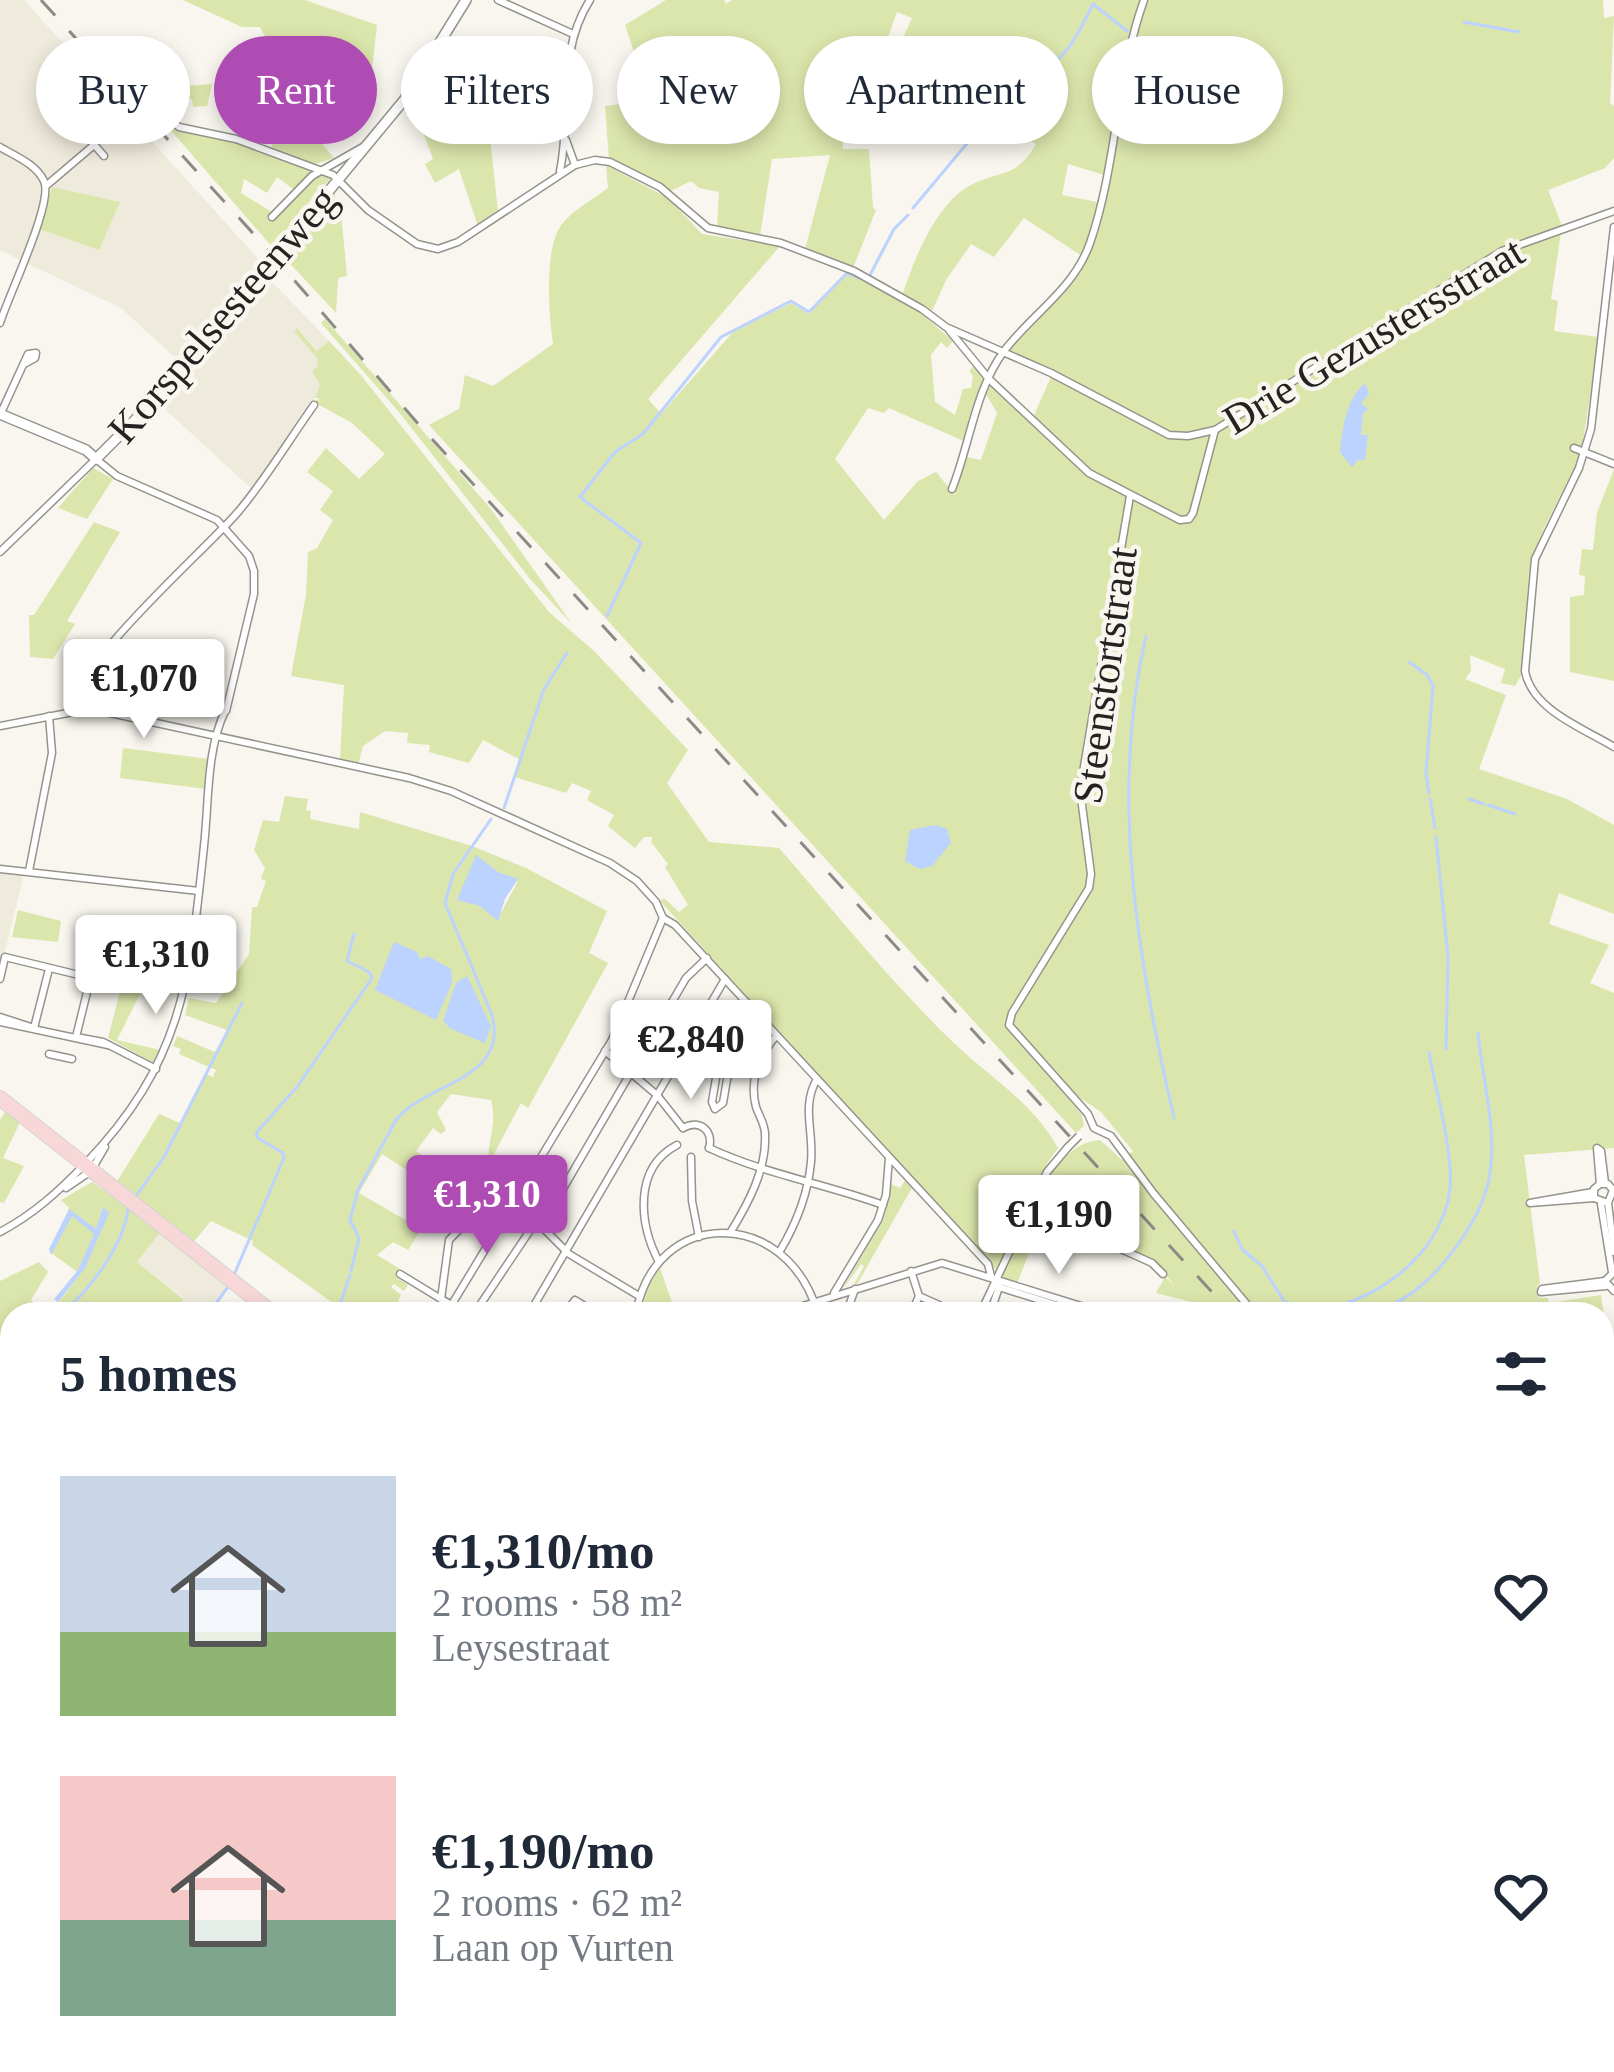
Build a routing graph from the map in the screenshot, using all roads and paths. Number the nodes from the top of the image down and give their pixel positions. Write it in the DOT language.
graph roads {
  1 [pos="466,0"];
  2 [pos="498,0"];
  3 [pos="590,0"];
  4 [pos="1144,0"];
  5 [pos="573,34"];
  6 [pos="190,129"];
  7 [pos="377,133"];
  8 [pos="368,144"];
  9 [pos="564,144"];
  10 [pos="568,144"];
  11 [pos="94,145"];
  12 [pos="0,147"];
  13 [pos="104,156"];
  14 [pos="575,165"];
  15 [pos="321,170"];
  16 [pos="560,172"];
  17 [pos="339,179"];
  18 [pos="46,185"];
  19 [pos="1614,211"];
  20 [pos="272,217"];
  21 [pos="1614,227"];
  22 [pos="0,322"];
  23 [pos="946,327"];
  24 [pos="1002,353"];
  25 [pos="24,364"];
  26 [pos="989,379"];
  27 [pos="314,405"];
  28 [pos="0,414"];
  29 [pos="1214,430"];
  30 [pos="1574,448"];
  31 [pos="1585,453"];
  32 [pos="96,459"];
  33 [pos="1614,464"];
  34 [pos="952,489"];
  35 [pos="1130,496"];
  36 [pos="225,527"];
  37 [pos="0,552"];
  38 [pos="73,712"];
  39 [pos="50,716"];
  40 [pos="0,726"];
  41 [pos="219,736"];
  42 [pos="1614,747"];
  43 [pos="0,869"];
  44 [pos="28,872"];
  45 [pos="199,891"];
  46 [pos="663,918"];
  47 [pos="706,958"];
  48 [pos="49,969"];
  49 [pos="91,976"];
  50 [pos="0,979"];
  51 [pos="725,979"];
  52 [pos="120,985"];
  53 [pos="0,1019"];
  54 [pos="34,1028"];
  55 [pos="777,1035"];
  56 [pos="66,1036"];
  57 [pos="76,1037"];
  58 [pos="605,1052"];
  59 [pos="50,1054"];
  60 [pos="61,1057"];
  61 [pos="72,1059"];
  62 [pos="156,1069"];
  63 [pos="631,1071"];
  64 [pos="817,1078"];
  65 [pos="657,1095"];
  66 [pos="0,1098"];
  67 [pos="715,1109"];
  68 [pos="704,1127"];
  69 [pos="683,1128"];
  70 [pos="1094,1128"];
  71 [pos="677,1145"];
  72 [pos="709,1148"];
  73 [pos="692,1157"];
  74 [pos="890,1158"];
  75 [pos="88,1168"];
  76 [pos="760,1169"];
  77 [pos="808,1181"];
  78 [pos="1614,1193"];
  79 [pos="1599,1199"];
  80 [pos="515,1200"];
  81 [pos="883,1205"];
  82 [pos="1023,1221"];
  83 [pos="538,1225"];
  84 [pos="0,1232"];
  85 [pos="730,1233"];
  86 [pos="700,1237"];
  87 [pos="566,1251"];
  88 [pos="780,1251"];
  89 [pos="1614,1252"];
  90 [pos="659,1262"];
  91 [pos="911,1271"];
  92 [pos="1613,1272"];
  93 [pos="400,1274"];
  94 [pos="1163,1274"];
  95 [pos="994,1277"];
  96 [pos="1608,1286"];
  97 [pos="1002,1288"];
  98 [pos="855,1289"];
  99 [pos="639,1296"];
  100 [pos="832,1296"];
  101 [pos="920,1296"];
  102 [pos="441,1299"];
  103 [pos="259,1302"];
  104 [pos="446,1302"];
  105 [pos="454,1302"];
  106 [pos="483,1302"];
  107 [pos="536,1302"];
  108 [pos="638,1302"];
  109 [pos="815,1302"];
  110 [pos="817,1302"];
  111 [pos="850,1302"];
  112 [pos="917,1302"];
  113 [pos="932,1302"];
  114 [pos="985,1302"];
  115 [pos="996,1302"];
  116 [pos="1058,1302"];
  117 [pos="1061,1302"];
  118 [pos="1245,1302"];
  1 -- 7 [label="street, Korspelsesteenweg"];
  2 -- 5 [label="street"];
  3 -- 5 [label="street"];
  4 -- 24 [label="street"];
  6 -- 15 [label="street"];
  8 -- 15 [label="street"];
  8 -- 17 [label="street, Korspelsesteenweg"];
  9 -- 16 [label="street"];
  10 -- 14 [label="street"];
  11 -- 13 [label="street"];
  11 -- 18 [label="street"];
  12 -- 18 [label="street"];
  14 -- 16 [label="street"];
  14 -- 23 [label="street"];
  15 -- 17 [label="street"];
  15 -- 20 [label="street"];
  16 -- 17 [label="street"];
  17 -- 32 [label="street, Korspelsesteenweg"];
  18 -- 22 [label="street"];
  19 -- 29 [label="street, Drie Gezustersstraat"];
  21 -- 31 [label="street"];
  23 -- 24 [label="street, Drie Gezustersstraat"];
  23 -- 26 [label="street, Steenstortstraat"];
  24 -- 26 [label="street"];
  24 -- 29 [label="street, Drie Gezustersstraat"];
  25 -- 28 [label="street"];
  26 -- 34 [label="street"];
  26 -- 35 [label="street, Steenstortstraat"];
  27 -- 36 [label="street"];
  28 -- 32 [label="street"];
  29 -- 35 [label="street, Steenstortstraat"];
  30 -- 31 [label="street"];
  31 -- 33 [label="street"];
  31 -- 42 [label="street"];
  32 -- 36 [label="street"];
  32 -- 37 [label="street, Korspelsesteenweg"];
  35 -- 70 [label="street, Steenstortstraat"];
  36 -- 38 [label="street"];
  36 -- 41 [label="street"];
  38 -- 39 [label="street"];
  38 -- 41 [label="street"];
  39 -- 40 [label="street"];
  39 -- 44 [label="street"];
  41 -- 45 [label="street"];
  41 -- 46 [label="street"];
  43 -- 44 [label="street"];
  44 -- 45 [label="street"];
  45 -- 62 [label="street"];
  46 -- 47 [label="street"];
  46 -- 58 [label="street"];
  47 -- 51 [label="street"];
  47 -- 63 [label="street"];
  48 -- 49 [label="street"];
  48 -- 50 [label="street"];
  48 -- 54 [label="street"];
  49 -- 52 [label="street"];
  49 -- 57 [label="street"];
  51 -- 55 [label="street"];
  51 -- 65 [label="street"];
  53 -- 54 [label="street"];
  54 -- 56 [label="street"];
  55 -- 64 [label="street"];
  55 -- 76 [label="street"];
  56 -- 57 [label="street"];
  56 -- 60 [label="street"];
  57 -- 62 [label="street"];
  58 -- 63 [label="street"];
  58 -- 80 [label="street"];
  59 -- 60 [label="street"];
  60 -- 61 [label="street"];
  62 -- 75 [label="street"];
  63 -- 65 [label="street"];
  63 -- 83 [label="street"];
  64 -- 74 [label="street"];
  64 -- 77 [label="street"];
  65 -- 69 [label="street"];
  65 -- 87 [label="street"];
  66 -- 75 [label="main road"];
  67 -- 67 [label="street"];
  67 -- 68 [label="street"];
  68 -- 69 [label="street"];
  68 -- 72 [label="street"];
  69 -- 71 [label="street"];
  70 -- 82 [label="street, bridge"];
  70 -- 118 [label="street, Steenstortstraat"];
  71 -- 73 [label="street"];
  71 -- 90 [label="street"];
  72 -- 73 [label="street"];
  72 -- 76 [label="street"];
  73 -- 86 [label="street"];
  74 -- 81 [label="street"];
  74 -- 95 [label="street"];
  75 -- 84 [label="street"];
  75 -- 103 [label="main road"];
  76 -- 77 [label="street"];
  76 -- 85 [label="street"];
  77 -- 81 [label="street"];
  77 -- 88 [label="street"];
  78 -- 79 [label="street"];
  78 -- 79 [label="street"];
  79 -- 79 [label="street"];
  79 -- 89 [label="street"];
  79 -- 92 [label="street"];
  80 -- 83 [label="street"];
  80 -- 102 [label="street"];
  80 -- 105 [label="street"];
  81 -- 100 [label="street"];
  82 -- 94 [label="street"];
  82 -- 95 [label="street"];
  83 -- 87 [label="street"];
  83 -- 106 [label="street"];
  85 -- 86 [label="street"];
  85 -- 88 [label="street"];
  86 -- 90 [label="street"];
  87 -- 99 [label="street"];
  87 -- 107 [label="street"];
  88 -- 109 [label="street"];
  90 -- 99 [label="street"];
  91 -- 95 [label="street"];
  91 -- 98 [label="street"];
  91 -- 101 [label="street"];
  92 -- 96 [label="street"];
  93 -- 102 [label="street"];
  95 -- 97 [label="street"];
  95 -- 114 [label="street"];
  95 -- 117 [label="street"];
  96 -- 96 [label="street"];
  97 -- 115 [label="street"];
  97 -- 116 [label="street"];
  98 -- 100 [label="street"];
  98 -- 111 [label="street"];
  99 -- 108 [label="street"];
  100 -- 110 [label="street"];
  101 -- 112 [label="street"];
  101 -- 113 [label="street"];
  102 -- 104 [label="street"];
}
